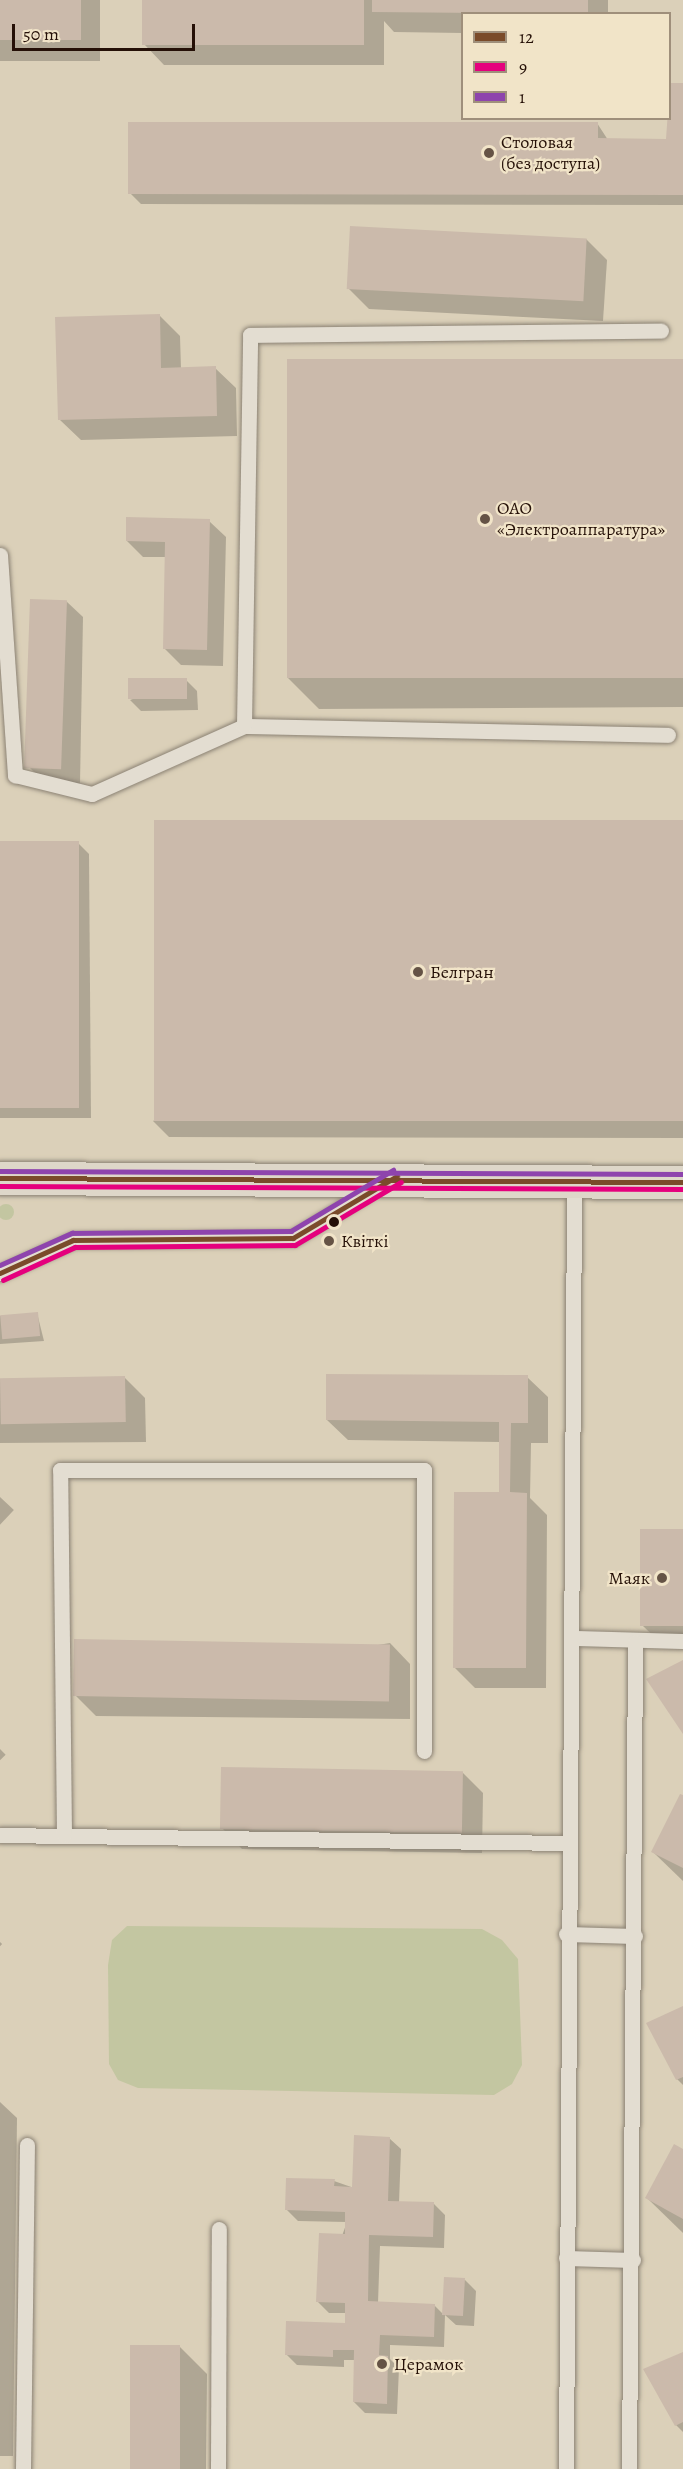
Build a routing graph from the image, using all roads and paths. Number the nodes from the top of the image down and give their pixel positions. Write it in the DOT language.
graph roads {
  1 [pos="661,331"];
  2 [pos="0,555"];
  3 [pos="244,726"];
  4 [pos="668,735"];
  5 [pos="397,1176"];
  6 [pos="0,1178"];
  7 [pos="574,1180"];
  8 [pos="683,1182"];
  9 [pos="0,1273"];
  10 [pos="575,1638"];
  11 [pos="683,1641"];
  12 [pos="635,1642"];
  13 [pos="424,1751"];
  14 [pos="0,1834"];
  15 [pos="64,1835"];
  16 [pos="568,1843"];
  17 [pos="566,1934"];
  18 [pos="635,1936"];
  19 [pos="27,2145"];
  20 [pos="219,2229"];
  21 [pos="566,2258"];
  22 [pos="633,2260"];
  23 [pos="23,2469"];
  24 [pos="218,2469"];
  25 [pos="566,2469"];
  26 [pos="629,2469"];
  1 -- 3 [label="lane"];
  2 -- 3 [label="lane"];
  3 -- 4 [label="lane"];
  5 -- 6 [label="main road"];
  5 -- 7 [label="main road"];
  5 -- 9 [label="lane"];
  7 -- 8 [label="main road"];
  7 -- 10 [label="lane"];
  10 -- 12 [label="lane"];
  10 -- 16 [label="lane"];
  11 -- 12 [label="lane"];
  12 -- 18 [label="lane"];
  13 -- 15 [label="lane"];
  14 -- 15 [label="lane"];
  15 -- 16 [label="lane"];
  16 -- 17 [label="lane"];
  17 -- 18 [label="lane"];
  17 -- 21 [label="lane"];
  18 -- 22 [label="lane"];
  19 -- 23 [label="lane"];
  20 -- 24 [label="lane"];
  21 -- 22 [label="lane"];
  21 -- 25 [label="lane"];
  22 -- 26 [label="lane"];
}
